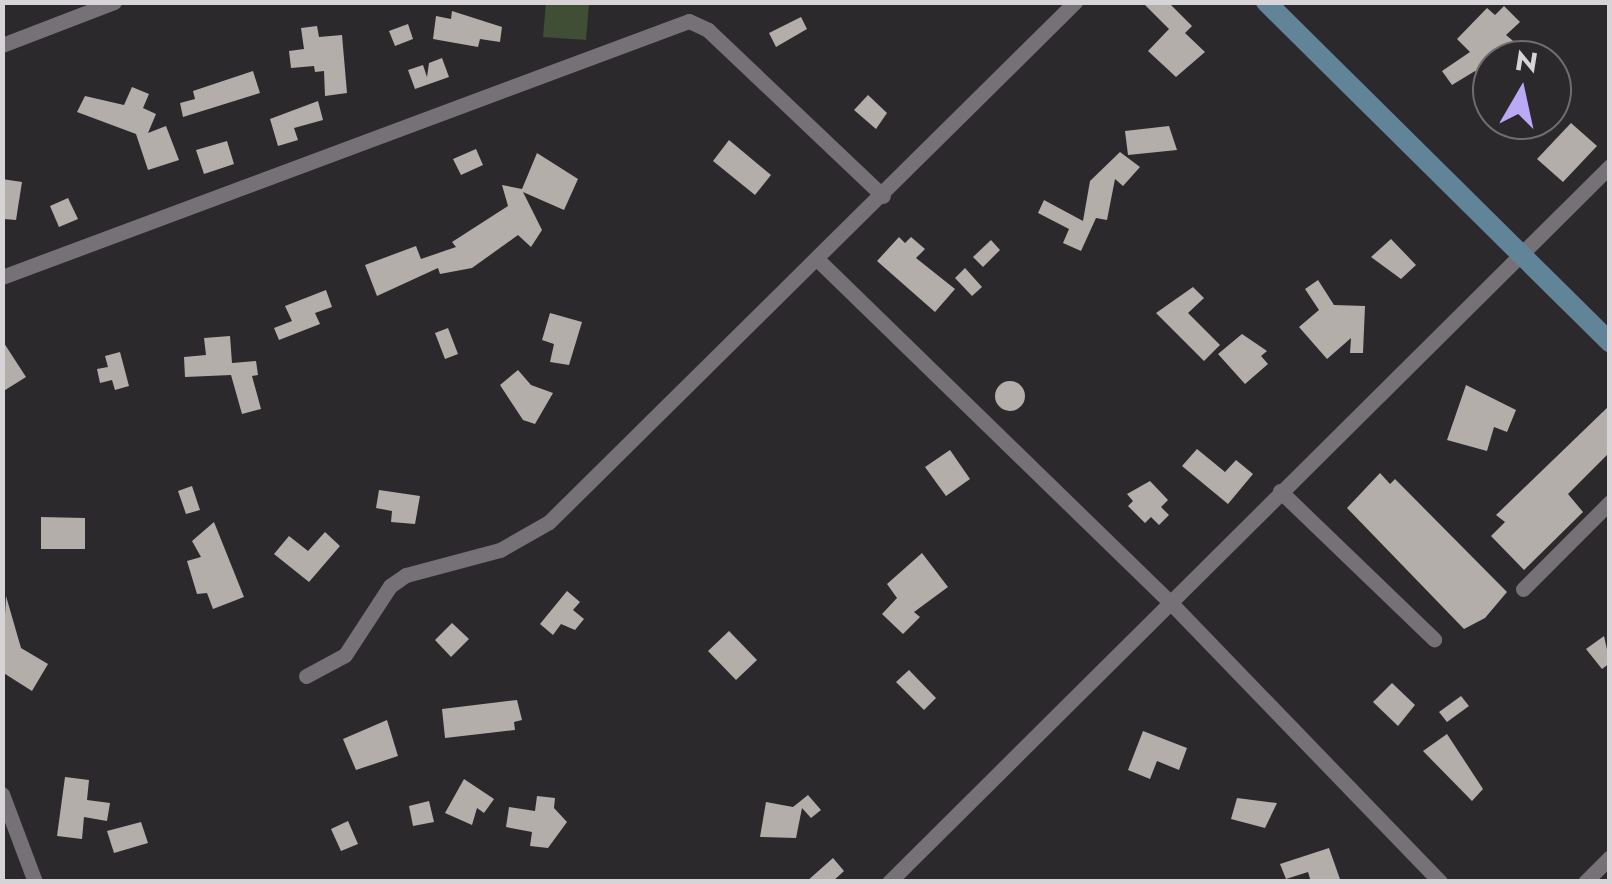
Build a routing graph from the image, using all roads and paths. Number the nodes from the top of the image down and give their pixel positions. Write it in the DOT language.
graph roads {
  1 [pos="114,2"];
  2 [pos="1076,2"];
  3 [pos="1266,2"];
  4 [pos="2,45"];
  5 [pos="1610,166"];
  6 [pos="883,196"];
  7 [pos="1522,254"];
  8 [pos="817,258"];
  9 [pos="2,278"];
  10 [pos="1610,342"];
  11 [pos="1280,491"];
  12 [pos="1610,502"];
  13 [pos="1523,589"];
  14 [pos="1168,600"];
  15 [pos="1434,639"];
  16 [pos="306,676"];
  17 [pos="2,794"];
  18 [pos="1610,857"];
  19 [pos="35,882"];
  20 [pos="889,882"];
  21 [pos="1440,882"];
  22 [pos="1585,882"];
  1 -- 4 [label="street"];
  2 -- 6 [label="street"];
  3 -- 7 [label="main road"];
  5 -- 7 [label="street"];
  6 -- 8 [label="street"];
  6 -- 9 [label="street"];
  7 -- 10 [label="main road"];
  7 -- 11 [label="street"];
  8 -- 14 [label="street"];
  8 -- 16 [label="street"];
  11 -- 14 [label="street"];
  11 -- 15 [label="street"];
  12 -- 13 [label="street"];
  14 -- 20 [label="street"];
  14 -- 21 [label="street"];
  17 -- 19 [label="street"];
  18 -- 22 [label="street"];
}
